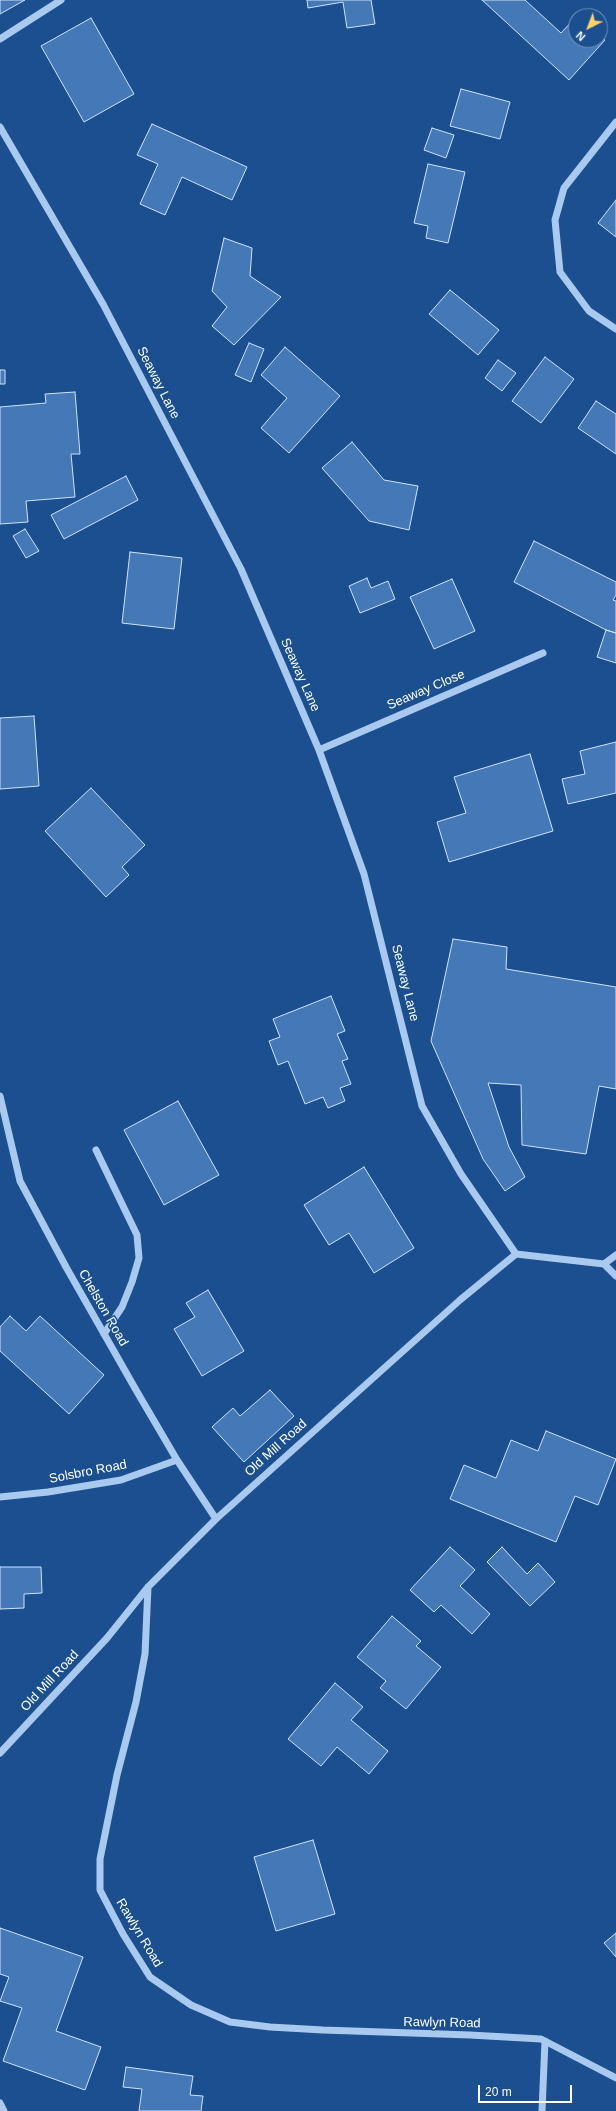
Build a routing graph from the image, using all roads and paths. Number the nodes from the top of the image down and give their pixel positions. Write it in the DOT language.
graph roads {
  1 [pos="61,0"];
  2 [pos="0,39"];
  3 [pos="616,122"];
  4 [pos="0,127"];
  5 [pos="616,329"];
  6 [pos="543,653"];
  7 [pos="320,750"];
  8 [pos="0,1096"];
  9 [pos="96,1150"];
  10 [pos="516,1254"];
  11 [pos="616,1255"];
  12 [pos="604,1264"];
  13 [pos="616,1276"];
  14 [pos="104,1334"];
  15 [pos="177,1460"];
  16 [pos="0,1497"];
  17 [pos="216,1519"];
  18 [pos="148,1587"];
  19 [pos="0,1753"];
  20 [pos="545,2041"];
  21 [pos="616,2078"];
  22 [pos="0,2103"];
  23 [pos="4,2111"];
  24 [pos="542,2111"];
  1 -- 2 [label="street"];
  3 -- 5 [label="street"];
  4 -- 7 [label="street, Seaway Lane"];
  6 -- 7 [label="street, Seaway Close"];
  7 -- 10 [label="street, Seaway Lane"];
  8 -- 14 [label="street, Chelston Road"];
  9 -- 14 [label="street"];
  10 -- 12 [label="street"];
  10 -- 17 [label="street, Old Mill Road"];
  11 -- 12 [label="street"];
  12 -- 13 [label="street"];
  14 -- 15 [label="street, Chelston Road"];
  15 -- 16 [label="street, Solsbro Road"];
  15 -- 17 [label="street, Chelston Road"];
  17 -- 18 [label="street, Old Mill Road"];
  18 -- 19 [label="street, Old Mill Road"];
  18 -- 20 [label="street, Rawlyn Road"];
  20 -- 21 [label="street, Rawlyn Road"];
  20 -- 24 [label="street"];
  22 -- 23 [label="street"];
}
